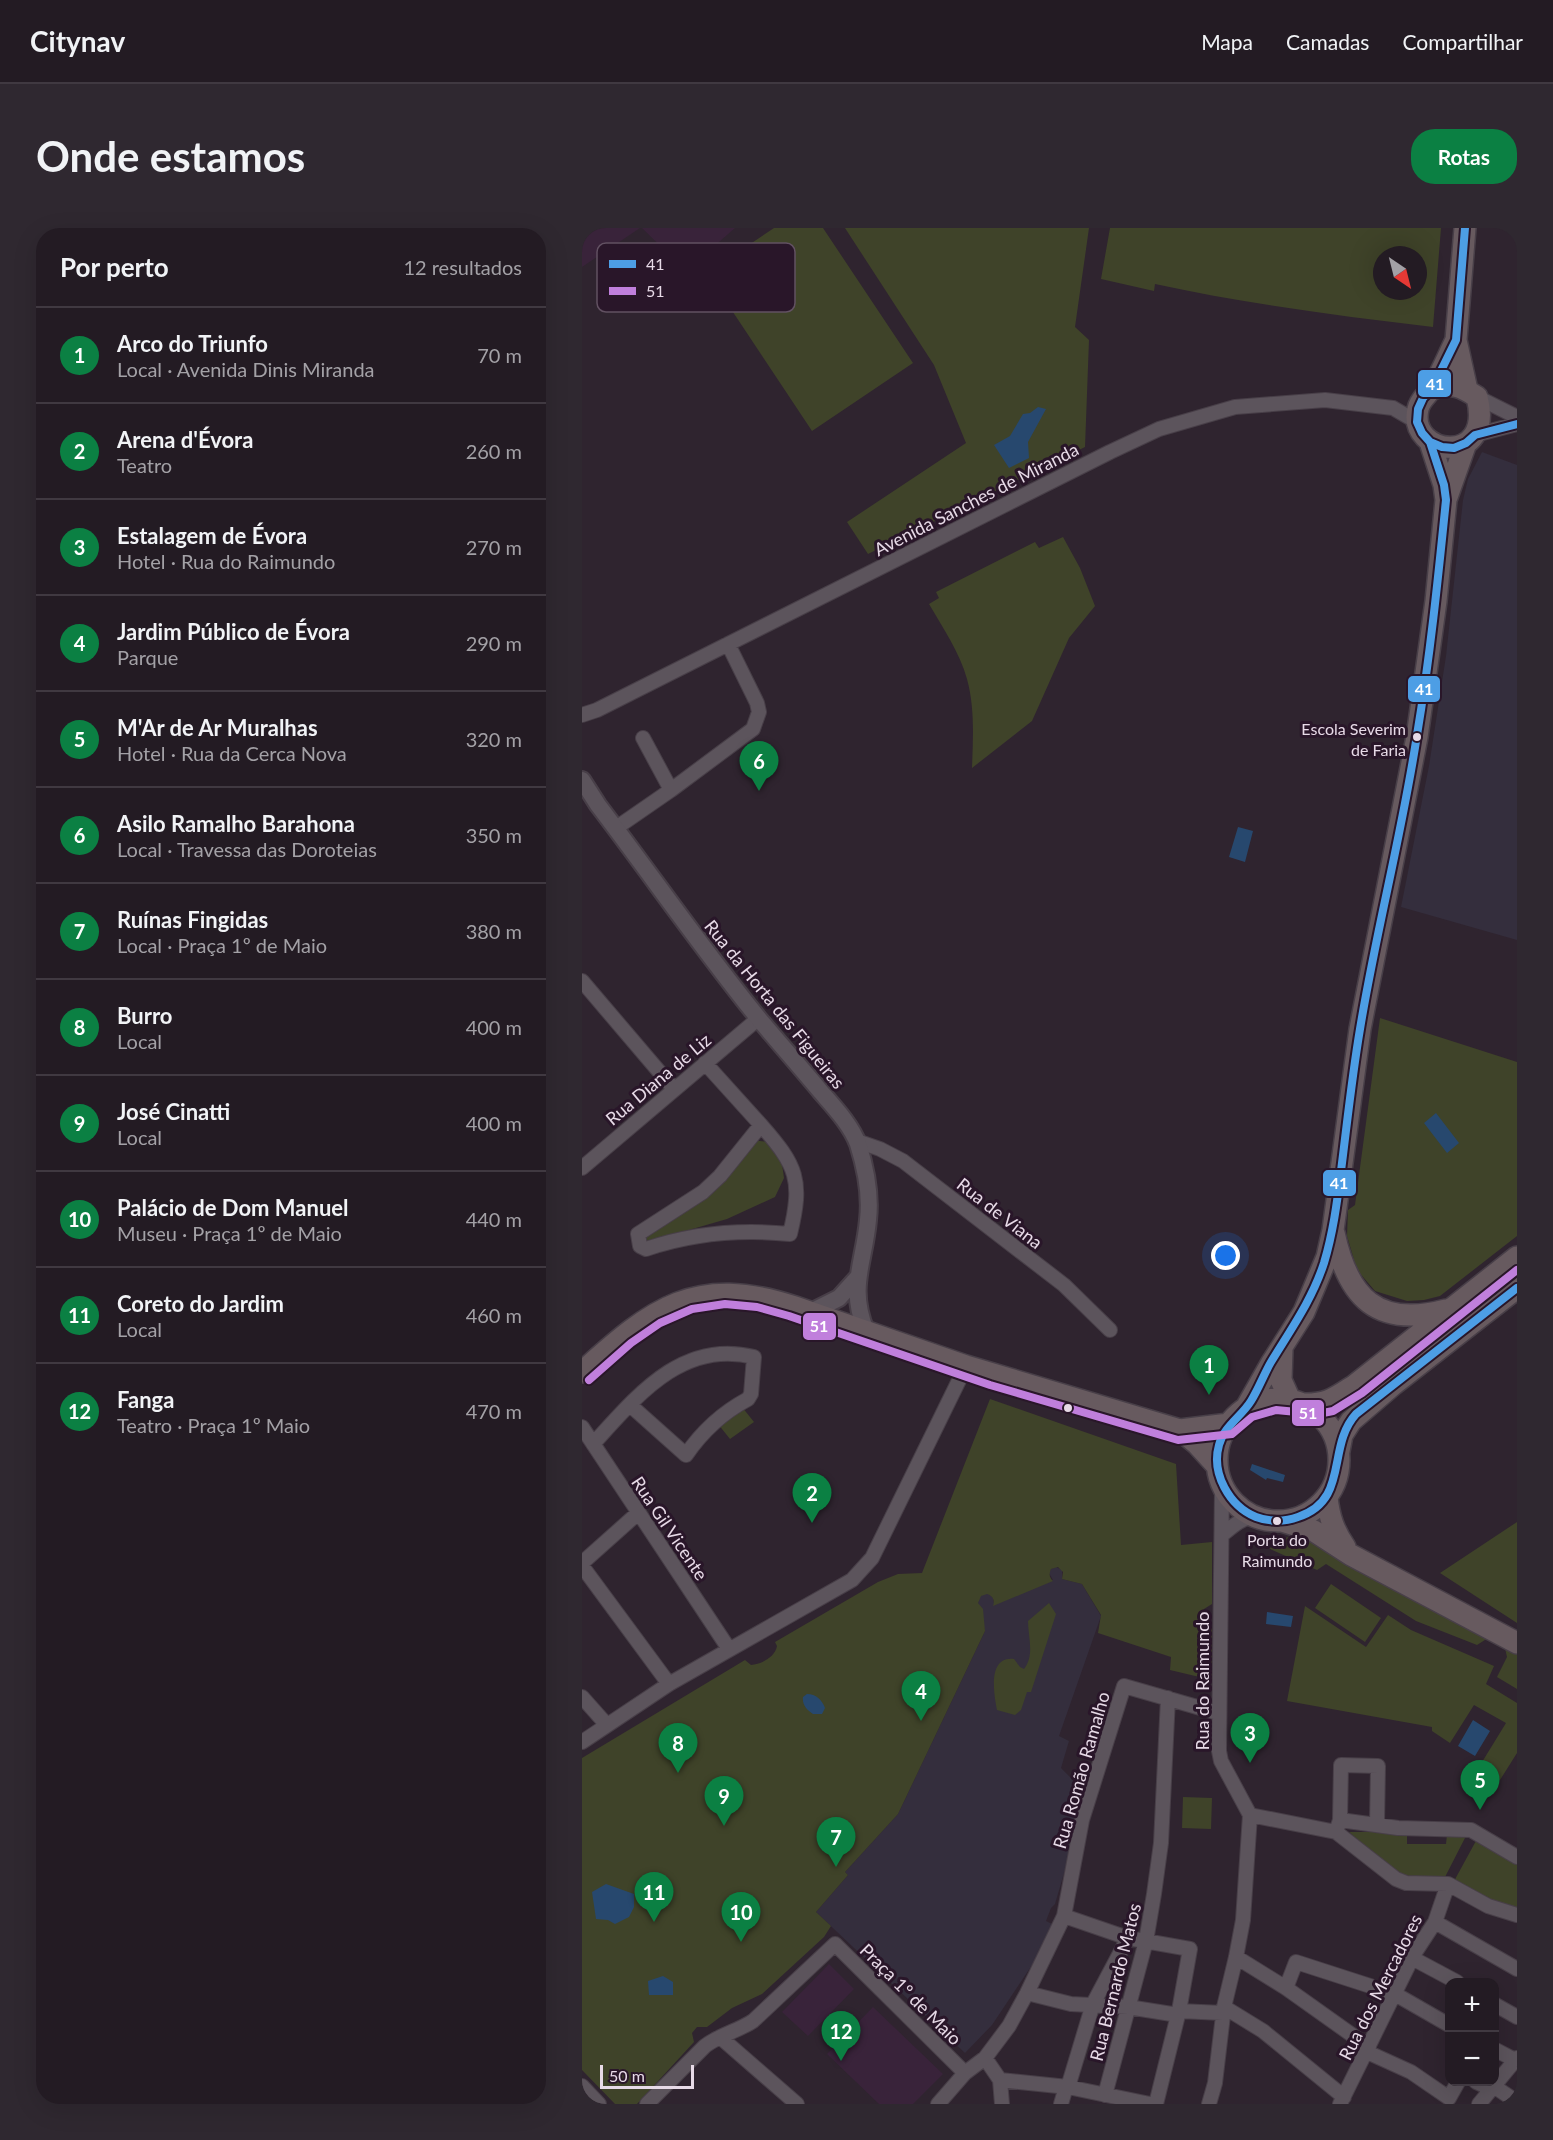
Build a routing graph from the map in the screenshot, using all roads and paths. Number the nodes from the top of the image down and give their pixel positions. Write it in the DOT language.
graph roads {
  1 [pos="1465,228"];
  2 [pos="1456,340"];
  3 [pos="1427,393"];
  4 [pos="1472,393"];
  5 [pos="1393,408"];
  6 [pos="1517,417"];
  7 [pos="1417,422"];
  8 [pos="1517,424"];
  9 [pos="1470,439"];
  10 [pos="1430,442"];
  11 [pos="1446,501"];
  12 [pos="728,644"];
  13 [pos="597,710"];
  14 [pos="582,715"];
  15 [pos="582,723"];
  16 [pos="643,738"];
  17 [pos="582,780"];
  18 [pos="671,790"];
  19 [pos="616,828"];
  20 [pos="582,981"];
  21 [pos="759,1018"];
  22 [pos="705,1063"];
  23 [pos="674,1089"];
  24 [pos="761,1125"];
  25 [pos="857,1141"];
  26 [pos="582,1167"];
  27 [pos="1333,1230"];
  28 [pos="1517,1257"];
  29 [pos="858,1277"];
  30 [pos="1517,1288"];
  31 [pos="1453,1308"];
  32 [pos="811,1312"];
  33 [pos="843,1323"];
  34 [pos="1110,1330"];
  35 [pos="866,1331"];
  36 [pos="1283,1345"];
  37 [pos="966,1366"];
  38 [pos="582,1372"];
  39 [pos="1296,1402"];
  40 [pos="630,1405"];
  41 [pos="1246,1408"];
  42 [pos="1229,1424"];
  43 [pos="582,1426"];
  44 [pos="1180,1430"];
  45 [pos="593,1444"];
  46 [pos="1339,1451"];
  47 [pos="1220,1476"];
  48 [pos="1327,1497"];
  49 [pos="638,1513"];
  50 [pos="1254,1516"];
  51 [pos="1281,1521"];
  52 [pos="1222,1535"];
  53 [pos="1351,1555"];
  54 [pos="582,1565"];
  55 [pos="1517,1643"];
  56 [pos="729,1649"];
  57 [pos="669,1684"];
  58 [pos="582,1697"];
  59 [pos="1168,1698"];
  60 [pos="1218,1713"];
  61 [pos="606,1724"];
  62 [pos="582,1742"];
  63 [pos="1250,1815"];
  64 [pos="1377,1824"];
  65 [pos="1338,1826"];
  66 [pos="1517,1857"];
  67 [pos="1448,1884"];
  68 [pos="1497,1910"];
  69 [pos="1517,1915"];
  70 [pos="1064,1916"];
  71 [pos="1435,1922"];
  72 [pos="1517,1923"];
  73 [pos="1128,1938"];
  74 [pos="1146,1941"];
  75 [pos="1236,1957"];
  76 [pos="1412,1958"];
  77 [pos="1517,1970"];
  78 [pos="1448,1978"];
  79 [pos="1286,1988"];
  80 [pos="1027,1993"];
  81 [pos="1395,1994"];
  82 [pos="1093,2004"];
  83 [pos="1128,2007"];
  84 [pos="1499,2007"];
  85 [pos="1223,2010"];
  86 [pos="1179,2013"];
  87 [pos="1517,2017"];
  88 [pos="1445,2023"];
  89 [pos="720,2037"];
  90 [pos="1368,2049"];
  91 [pos="1499,2051"];
  92 [pos="985,2058"];
  93 [pos="1516,2059"];
  94 [pos="965,2073"];
  95 [pos="1000,2080"];
  96 [pos="582,2086"];
  97 [pos="1456,2086"];
  98 [pos="1486,2086"];
  99 [pos="1067,2087"];
  100 [pos="1491,2088"];
  101 [pos="1109,2098"];
  102 [pos="1342,2101"];
  103 [pos="1517,2102"];
  104 [pos="599,2104"];
  105 [pos="647,2104"];
  106 [pos="797,2104"];
  107 [pos="938,2104"];
  108 [pos="1002,2104"];
  109 [pos="1061,2104"];
  110 [pos="1150,2104"];
  111 [pos="1156,2104"];
  112 [pos="1209,2104"];
  113 [pos="1479,2104"];
  1 -- 2 [label="main road"];
  2 -- 3 [label="main road"];
  2 -- 4 [label="main road"];
  3 -- 4 [label="main road"];
  3 -- 5 [label="street, Avenida Sanches de Miranda"];
  3 -- 7 [label="main road"];
  4 -- 6 [label="street"];
  4 -- 9 [label="main road"];
  5 -- 7 [label="street, Avenida Sanches de Miranda"];
  5 -- 12 [label="street, Avenida Sanches de Miranda"];
  7 -- 10 [label="main road"];
  8 -- 9 [label="street"];
  9 -- 10 [label="main road"];
  9 -- 11 [label="main road"];
  10 -- 11 [label="main road"];
  11 -- 27 [label="main road"];
  12 -- 13 [label="street, Avenida Sanches de Miranda"];
  12 -- 18 [label="street"];
  13 -- 14 [label="street, Avenida Sanches de Miranda"];
  13 -- 15 [label="street, Avenida Sanches de Miranda"];
  16 -- 18 [label="street"];
  17 -- 19 [label="street, Rua da Horta das Figueiras"];
  18 -- 19 [label="street"];
  19 -- 21 [label="street, Rua da Horta das Figueiras"];
  20 -- 23 [label="street"];
  21 -- 22 [label="street, Rua Diana de Liz"];
  21 -- 25 [label="street, Rua da Horta das Figueiras"];
  22 -- 23 [label="street, Rua Diana de Liz"];
  22 -- 24 [label="street"];
  23 -- 26 [label="street, Rua Diana de Liz"];
  24 -- 24 [label="street"];
  25 -- 29 [label="street, Rua da Horta das Figueiras"];
  25 -- 34 [label="street, Rua de Viana"];
  27 -- 31 [label="main road"];
  27 -- 36 [label="main road"];
  28 -- 31 [label="main road"];
  29 -- 32 [label="street"];
  29 -- 33 [label="street, Rua da Horta das Figueiras"];
  29 -- 35 [label="street, Rua da Horta das Figueiras"];
  30 -- 46 [label="main road"];
  31 -- 39 [label="main road"];
  32 -- 33 [label="main road"];
  32 -- 38 [label="main road"];
  33 -- 35 [label="main road"];
  35 -- 37 [label="main road"];
  36 -- 39 [label="main road"];
  36 -- 41 [label="main road"];
  37 -- 44 [label="main road"];
  37 -- 56 [label="street"];
  39 -- 41 [label="main road"];
  39 -- 46 [label="main road"];
  40 -- 40 [label="street"];
  40 -- 45 [label="street"];
  41 -- 42 [label="main road"];
  42 -- 44 [label="main road"];
  42 -- 47 [label="main road"];
  43 -- 45 [label="street, Rua Gil Vicente"];
  44 -- 47 [label="main road"];
  45 -- 49 [label="street, Rua Gil Vicente"];
  46 -- 48 [label="main road"];
  47 -- 50 [label="main road"];
  47 -- 52 [label="street, Rua do Raimundo"];
  48 -- 51 [label="main road"];
  48 -- 53 [label="main road"];
  49 -- 54 [label="street"];
  49 -- 56 [label="street, Rua Gil Vicente"];
  50 -- 51 [label="main road"];
  50 -- 52 [label="street"];
  51 -- 53 [label="main road"];
  52 -- 60 [label="street, Rua do Raimundo"];
  53 -- 55 [label="main road"];
  54 -- 57 [label="street"];
  56 -- 57 [label="street"];
  57 -- 61 [label="street"];
  58 -- 61 [label="street"];
  59 -- 60 [label="street"];
  59 -- 70 [label="street, Rua Romão Ramalho"];
  59 -- 74 [label="street, Rua Bernardo Matos"];
  60 -- 63 [label="street, Rua do Raimundo"];
  61 -- 62 [label="street"];
  63 -- 65 [label="street"];
  63 -- 75 [label="street"];
  64 -- 65 [label="street"];
  64 -- 65 [label="street"];
  64 -- 66 [label="street"];
  65 -- 67 [label="street"];
  67 -- 68 [label="street"];
  67 -- 71 [label="street, Rua dos Mercadores"];
  68 -- 69 [label="street"];
  68 -- 72 [label="street"];
  70 -- 73 [label="street"];
  70 -- 80 [label="street, Rua Romão Ramalho"];
  71 -- 76 [label="street, Rua dos Mercadores"];
  71 -- 77 [label="street"];
  73 -- 74 [label="street"];
  73 -- 82 [label="street"];
  74 -- 83 [label="street, Rua Bernardo Matos"];
  74 -- 86 [label="street"];
  75 -- 79 [label="street"];
  75 -- 85 [label="street"];
  76 -- 78 [label="street"];
  76 -- 81 [label="street, Rua dos Mercadores"];
  79 -- 81 [label="street"];
  79 -- 90 [label="street"];
  80 -- 82 [label="street"];
  80 -- 92 [label="street, Rua Romão Ramalho"];
  81 -- 88 [label="street"];
  81 -- 90 [label="street, Rua dos Mercadores"];
  82 -- 83 [label="street"];
  82 -- 99 [label="street"];
  83 -- 86 [label="street"];
  83 -- 101 [label="street, Rua Bernardo Matos"];
  84 -- 87 [label="street"];
  85 -- 86 [label="street"];
  85 -- 102 [label="street"];
  85 -- 112 [label="street"];
  86 -- 111 [label="street"];
  89 -- 94 [label="street, Praça 1º de Maio"];
  89 -- 105 [label="street"];
  89 -- 106 [label="street"];
  90 -- 97 [label="street"];
  90 -- 102 [label="street, Rua dos Mercadores"];
  91 -- 93 [label="street"];
  92 -- 94 [label="street, Rua Romão Ramalho"];
  92 -- 95 [label="street"];
  93 -- 100 [label="street"];
  94 -- 107 [label="street, Rua Romão Ramalho"];
  95 -- 99 [label="street"];
  95 -- 108 [label="street"];
  96 -- 104 [label="street"];
  98 -- 100 [label="street"];
  99 -- 101 [label="street"];
  99 -- 109 [label="street"];
  100 -- 103 [label="street"];
  100 -- 113 [label="street"];
  101 -- 110 [label="street"];
}
